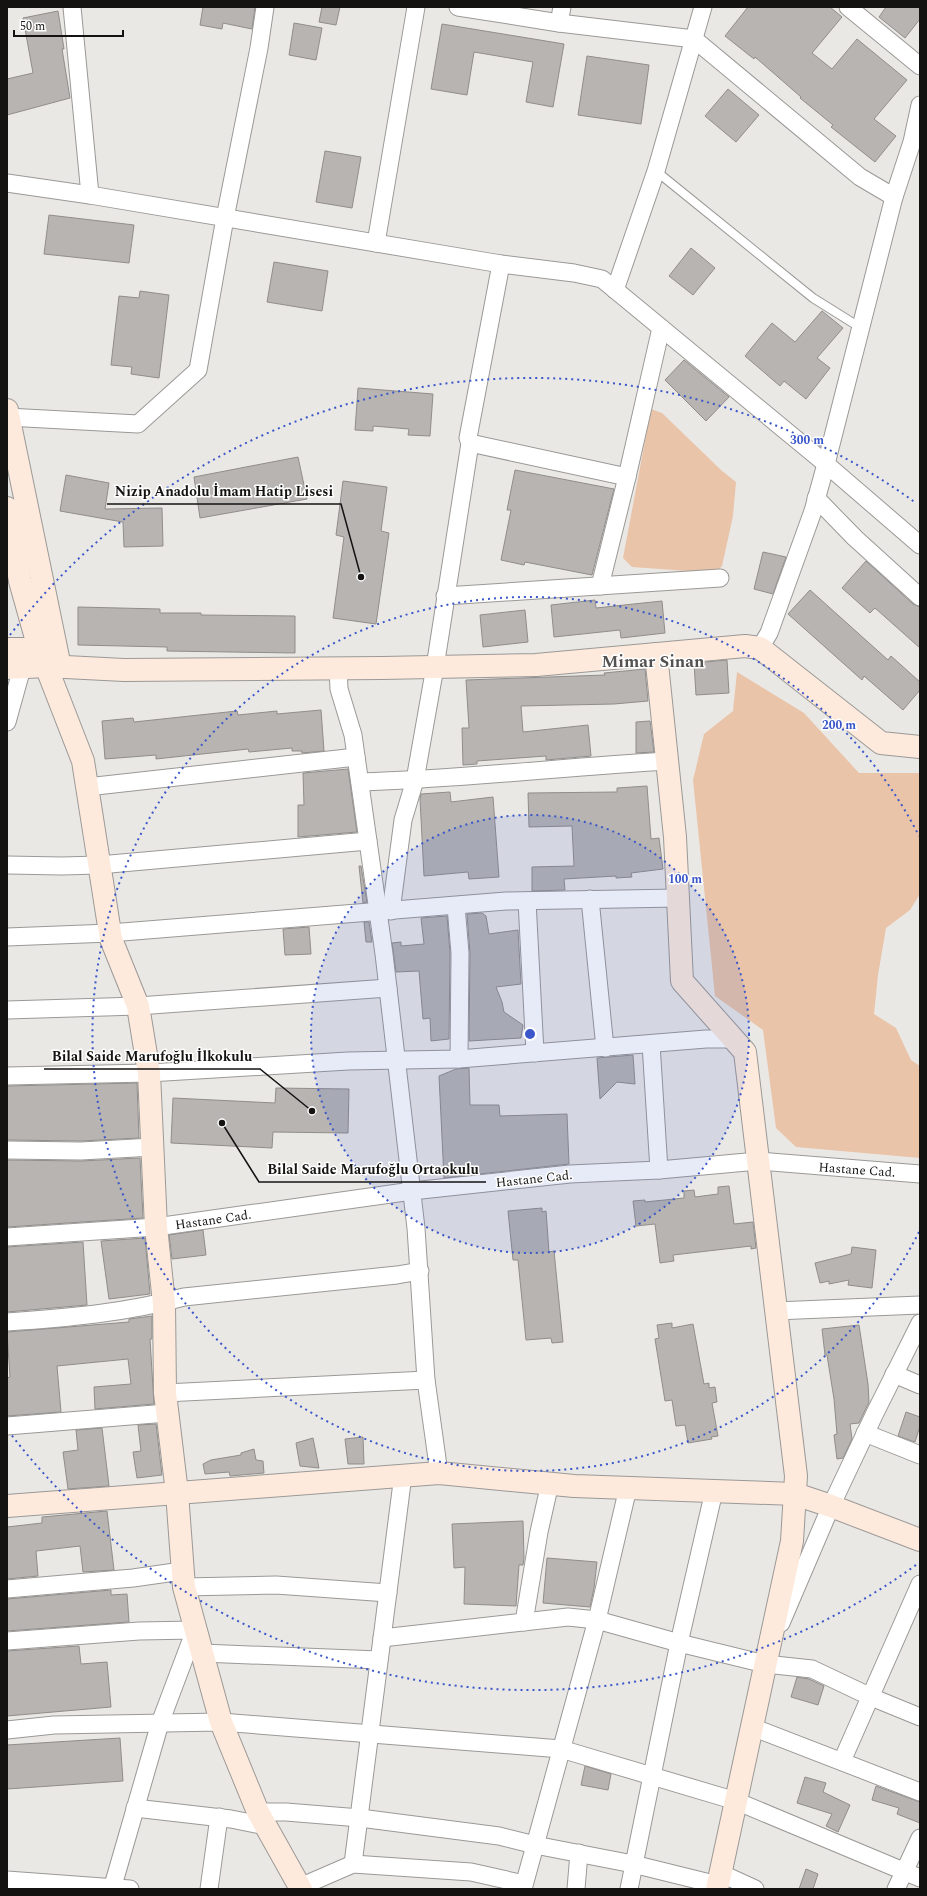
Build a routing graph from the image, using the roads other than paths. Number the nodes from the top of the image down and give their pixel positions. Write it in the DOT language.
graph roads {
  1 [pos="72,7"];
  2 [pos="265,7"];
  3 [pos="416,7"];
  4 [pos="458,7"];
  5 [pos="703,7"];
  6 [pos="848,7"];
  7 [pos="561,15"];
  8 [pos="694,39"];
  9 [pos="920,66"];
  10 [pos="920,105"];
  11 [pos="916,145"];
  12 [pos="656,172"];
  13 [pos="7,183"];
  14 [pos="90,195"];
  15 [pos="894,197"];
  16 [pos="225,218"];
  17 [pos="376,243"];
  18 [pos="501,264"];
  19 [pos="615,290"];
  20 [pos="661,328"];
  21 [pos="861,328"];
  22 [pos="7,415"];
  23 [pos="470,443"];
  24 [pos="826,464"];
  25 [pos="627,477"];
  26 [pos="816,498"];
  27 [pos="7,508"];
  28 [pos="919,542"];
  29 [pos="720,578"];
  30 [pos="600,586"];
  31 [pos="445,596"];
  32 [pos="920,597"];
  33 [pos="7,648"];
  34 [pos="760,648"];
  35 [pos="656,654"];
  36 [pos="51,658"];
  37 [pos="435,667"];
  38 [pos="14,668"];
  39 [pos="338,668"];
  40 [pos="7,722"];
  41 [pos="920,747"];
  42 [pos="356,757"];
  43 [pos="666,761"];
  44 [pos="415,780"];
  45 [pos="360,782"];
  46 [pos="87,787"];
  47 [pos="368,841"];
  48 [pos="7,864"];
  49 [pos="99,865"];
  50 [pos="678,898"];
  51 [pos="590,899"];
  52 [pos="527,901"];
  53 [pos="456,906"];
  54 [pos="384,912"];
  55 [pos="110,933"];
  56 [pos="7,937"];
  57 [pos="388,988"];
  58 [pos="138,1006"];
  59 [pos="7,1010"];
  60 [pos="734,1039"];
  61 [pos="651,1044"];
  62 [pos="605,1048"];
  63 [pos="535,1053"];
  64 [pos="459,1059"];
  65 [pos="396,1060"];
  66 [pos="149,1073"];
  67 [pos="7,1076"];
  68 [pos="153,1147"];
  69 [pos="7,1150"];
  70 [pos="758,1161"];
  71 [pos="658,1170"];
  72 [pos="920,1174"];
  73 [pos="412,1191"];
  74 [pos="156,1227"];
  75 [pos="7,1236"];
  76 [pos="420,1271"];
  77 [pos="164,1303"];
  78 [pos="920,1305"];
  79 [pos="775,1311"];
  80 [pos="7,1322"];
  81 [pos="920,1324"];
  82 [pos="894,1374"];
  83 [pos="426,1380"];
  84 [pos="920,1385"];
  85 [pos="166,1403"];
  86 [pos="7,1426"];
  87 [pos="865,1433"];
  88 [pos="920,1455"];
  89 [pos="439,1473"];
  90 [pos="403,1476"];
  91 [pos="550,1484"];
  92 [pos="628,1488"];
  93 [pos="714,1491"];
  94 [pos="177,1493"];
  95 [pos="795,1494"];
  96 [pos="7,1506"];
  97 [pos="831,1506"];
  98 [pos="920,1540"];
  99 [pos="183,1579"];
  100 [pos="920,1584"];
  101 [pos="7,1589"];
  102 [pos="388,1593"];
  103 [pos="597,1620"];
  104 [pos="524,1622"];
  105 [pos="195,1630"];
  106 [pos="382,1638"];
  107 [pos="7,1641"];
  108 [pos="680,1643"];
  109 [pos="202,1653"];
  110 [pos="766,1659"];
  111 [pos="379,1660"];
  112 [pos="871,1697"];
  113 [pos="920,1717"];
  114 [pos="221,1722"];
  115 [pos="160,1723"];
  116 [pos="752,1727"];
  117 [pos="7,1730"];
  118 [pos="370,1735"];
  119 [pos="561,1749"];
  120 [pos="842,1761"];
  121 [pos="652,1775"];
  122 [pos="920,1792"];
  123 [pos="736,1801"];
  124 [pos="136,1808"];
  125 [pos="219,1817"];
  126 [pos="360,1818"];
  127 [pos="262,1819"];
  128 [pos="920,1838"];
  129 [pos="535,1845"];
  130 [pos="579,1853"];
  131 [pos="353,1864"];
  132 [pos="634,1864"];
  133 [pos="904,1872"];
  134 [pos="920,1878"];
  135 [pos="7,1880"];
  136 [pos="719,1882"];
  137 [pos="524,1887"];
  138 [pos="112,1888"];
  139 [pos="300,1888"];
  140 [pos="130,1889"];
  141 [pos="209,1889"];
  142 [pos="576,1889"];
  143 [pos="628,1889"];
  144 [pos="755,1889"];
  145 [pos="896,1889"];
  1 -- 14 [label="street"];
  2 -- 16 [label="street"];
  3 -- 17 [label="street"];
  4 -- 7 [label="street"];
  5 -- 8 [label="street"];
  6 -- 9 [label="street"];
  7 -- 8 [label="street"];
  8 -- 12 [label="street"];
  8 -- 15 [label="street"];
  10 -- 11 [label="street"];
  11 -- 15 [label="street"];
  12 -- 19 [label="street"];
  12 -- 21 [label="lane"];
  13 -- 14 [label="street"];
  14 -- 16 [label="street"];
  15 -- 21 [label="street"];
  16 -- 17 [label="street"];
  16 -- 22 [label="street"];
  17 -- 18 [label="street"];
  18 -- 19 [label="street"];
  18 -- 23 [label="street"];
  19 -- 20 [label="street"];
  20 -- 24 [label="street"];
  20 -- 25 [label="street"];
  21 -- 24 [label="street"];
  22 -- 36 [label="street"];
  23 -- 25 [label="street"];
  23 -- 31 [label="street"];
  24 -- 26 [label="street"];
  24 -- 28 [label="street"];
  25 -- 30 [label="street"];
  26 -- 32 [label="street"];
  26 -- 34 [label="street"];
  27 -- 36 [label="street"];
  29 -- 30 [label="street"];
  30 -- 31 [label="street"];
  31 -- 37 [label="street"];
  33 -- 36 [label="street"];
  34 -- 35 [label="street"];
  34 -- 41 [label="street"];
  35 -- 37 [label="street"];
  35 -- 43 [label="street"];
  36 -- 38 [label="street"];
  36 -- 39 [label="street"];
  36 -- 46 [label="street"];
  37 -- 39 [label="street"];
  37 -- 44 [label="street"];
  38 -- 40 [label="street"];
  39 -- 42 [label="street"];
  42 -- 45 [label="street"];
  42 -- 46 [label="street"];
  43 -- 44 [label="street"];
  43 -- 50 [label="street"];
  44 -- 45 [label="street"];
  44 -- 54 [label="street"];
  45 -- 47 [label="street"];
  46 -- 49 [label="street"];
  47 -- 49 [label="street"];
  47 -- 54 [label="street"];
  48 -- 49 [label="street"];
  49 -- 55 [label="street"];
  50 -- 51 [label="street"];
  50 -- 60 [label="street"];
  51 -- 52 [label="street"];
  51 -- 62 [label="street"];
  52 -- 53 [label="street"];
  52 -- 63 [label="street"];
  53 -- 54 [label="street"];
  53 -- 64 [label="street"];
  54 -- 55 [label="street"];
  54 -- 57 [label="street"];
  55 -- 56 [label="street"];
  55 -- 58 [label="street"];
  57 -- 58 [label="street"];
  57 -- 65 [label="street"];
  58 -- 59 [label="street"];
  58 -- 66 [label="street"];
  60 -- 61 [label="street"];
  60 -- 70 [label="street"];
  61 -- 62 [label="street"];
  61 -- 71 [label="street"];
  62 -- 63 [label="street"];
  63 -- 64 [label="street"];
  64 -- 65 [label="street"];
  65 -- 66 [label="street"];
  65 -- 73 [label="street"];
  66 -- 67 [label="street"];
  66 -- 68 [label="street"];
  68 -- 69 [label="street"];
  68 -- 74 [label="street"];
  70 -- 71 [label="street, Hastane Cad."];
  70 -- 72 [label="street, Hastane Cad."];
  70 -- 79 [label="street"];
  71 -- 73 [label="street, Hastane Cad."];
  73 -- 74 [label="street, Hastane Cad."];
  73 -- 76 [label="street"];
  74 -- 75 [label="street, Hastane Cad."];
  74 -- 77 [label="street"];
  76 -- 77 [label="street"];
  76 -- 83 [label="street"];
  77 -- 80 [label="street"];
  77 -- 85 [label="street"];
  78 -- 79 [label="street"];
  79 -- 95 [label="street"];
  81 -- 82 [label="street"];
  82 -- 84 [label="street"];
  82 -- 87 [label="street"];
  83 -- 85 [label="street"];
  83 -- 89 [label="street"];
  85 -- 86 [label="street"];
  85 -- 94 [label="street"];
  87 -- 88 [label="street"];
  87 -- 97 [label="street"];
  89 -- 90 [label="street"];
  89 -- 91 [label="street"];
  90 -- 94 [label="street"];
  90 -- 102 [label="street"];
  91 -- 92 [label="street"];
  91 -- 104 [label="street"];
  92 -- 93 [label="street"];
  92 -- 103 [label="street"];
  93 -- 95 [label="street"];
  93 -- 108 [label="street"];
  94 -- 96 [label="street"];
  94 -- 99 [label="street"];
  95 -- 97 [label="street"];
  95 -- 110 [label="street"];
  97 -- 98 [label="street"];
  97 -- 110 [label="street"];
  99 -- 101 [label="street"];
  99 -- 102 [label="street"];
  99 -- 105 [label="street"];
  100 -- 112 [label="street"];
  102 -- 106 [label="street"];
  103 -- 104 [label="street"];
  103 -- 108 [label="street"];
  103 -- 119 [label="street"];
  104 -- 106 [label="street"];
  105 -- 107 [label="street"];
  105 -- 109 [label="street"];
  105 -- 115 [label="street"];
  106 -- 111 [label="street"];
  108 -- 110 [label="street"];
  108 -- 121 [label="street"];
  109 -- 111 [label="street"];
  109 -- 114 [label="street"];
  110 -- 112 [label="street"];
  110 -- 116 [label="street"];
  111 -- 118 [label="street"];
  112 -- 113 [label="street"];
  112 -- 120 [label="street"];
  114 -- 115 [label="street"];
  114 -- 118 [label="street"];
  114 -- 127 [label="street"];
  115 -- 117 [label="street"];
  115 -- 124 [label="street"];
  116 -- 120 [label="street"];
  116 -- 123 [label="street"];
  118 -- 119 [label="street"];
  118 -- 126 [label="street"];
  119 -- 121 [label="street"];
  119 -- 129 [label="street"];
  120 -- 122 [label="street"];
  121 -- 123 [label="street"];
  121 -- 132 [label="street"];
  123 -- 133 [label="street"];
  123 -- 136 [label="street"];
  124 -- 125 [label="street"];
  124 -- 138 [label="street"];
  125 -- 127 [label="street"];
  125 -- 141 [label="street"];
  126 -- 127 [label="street"];
  126 -- 129 [label="street"];
  126 -- 131 [label="street"];
  127 -- 139 [label="street"];
  128 -- 133 [label="street"];
  129 -- 130 [label="street"];
  129 -- 137 [label="street"];
  130 -- 132 [label="street"];
  130 -- 142 [label="street"];
  131 -- 137 [label="street"];
  131 -- 139 [label="street"];
  132 -- 136 [label="street"];
  132 -- 143 [label="street"];
  133 -- 134 [label="street"];
  133 -- 145 [label="street"];
  135 -- 138 [label="street"];
  136 -- 144 [label="street"];
  138 -- 140 [label="street"];
}
